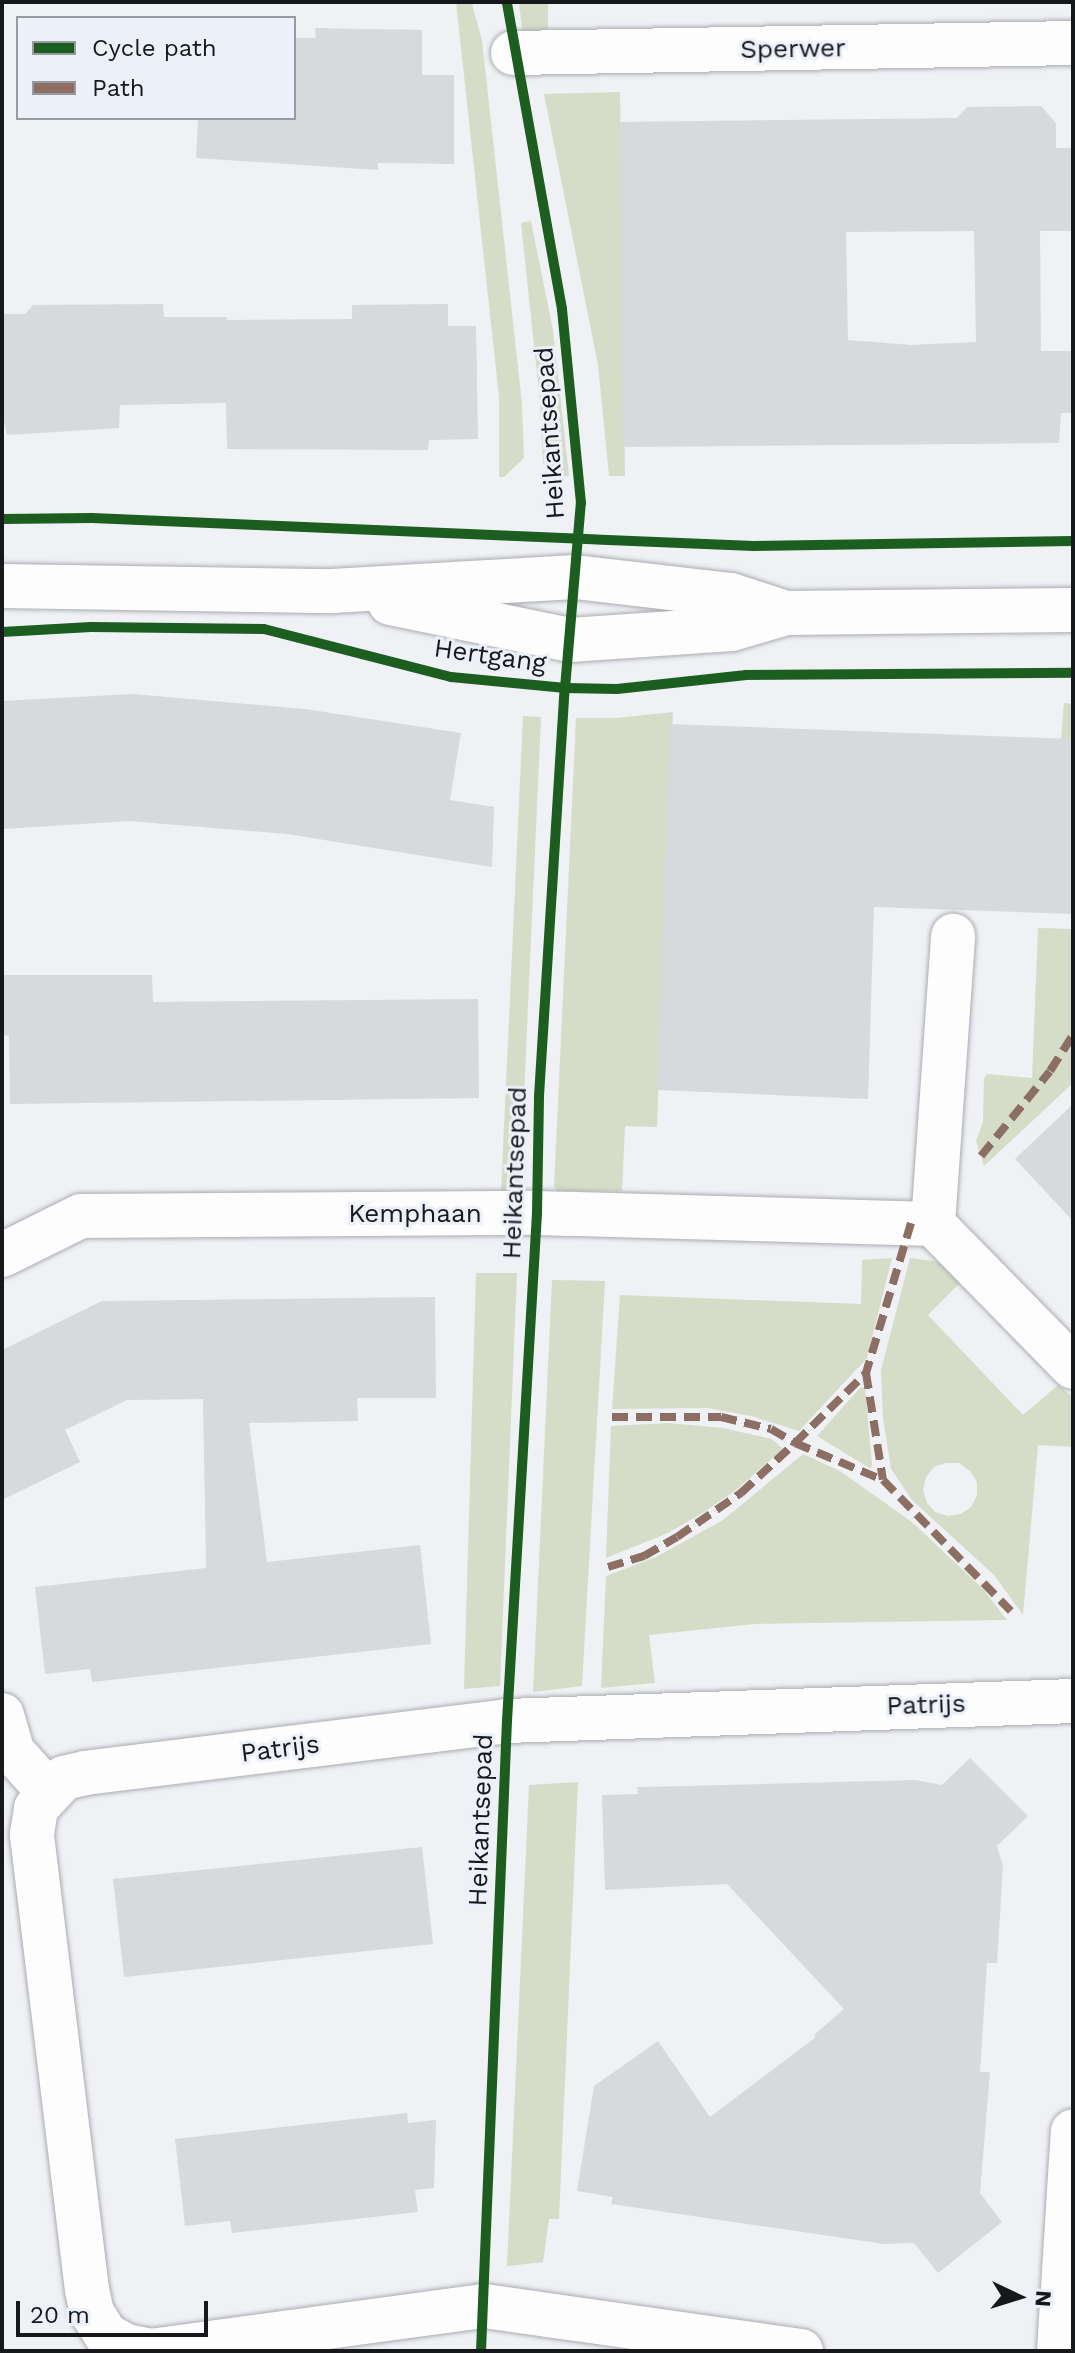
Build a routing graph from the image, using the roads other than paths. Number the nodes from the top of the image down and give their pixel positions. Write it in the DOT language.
graph roads {
  1 [pos="1073,43"];
  2 [pos="513,53"];
  3 [pos="2,586"];
  4 [pos="332,591"];
  5 [pos="1073,610"];
  6 [pos="786,613"];
  7 [pos="953,936"];
  8 [pos="933,1224"];
  9 [pos="2,1255"];
  10 [pos="1073,1367"];
  11 [pos="1073,1701"];
  12 [pos="2,1715"];
  13 [pos="48,1791"];
  14 [pos="1073,2131"];
  15 [pos="98,2343"];
  16 [pos="801,2351"];
  17 [pos="1059,2351"];
  1 -- 2 [label="street, Sperwer"];
  3 -- 4 [label="street, Hertgang"];
  4 -- 6 [label="street, Hertgang"];
  4 -- 6 [label="street, Hertgang"];
  5 -- 6 [label="street, Hertgang"];
  7 -- 8 [label="street"];
  8 -- 9 [label="street, Kemphaan"];
  8 -- 10 [label="street"];
  11 -- 13 [label="street, Patrijs"];
  12 -- 13 [label="street"];
  13 -- 15 [label="street"];
  14 -- 17 [label="street"];
  15 -- 16 [label="street"];
}
